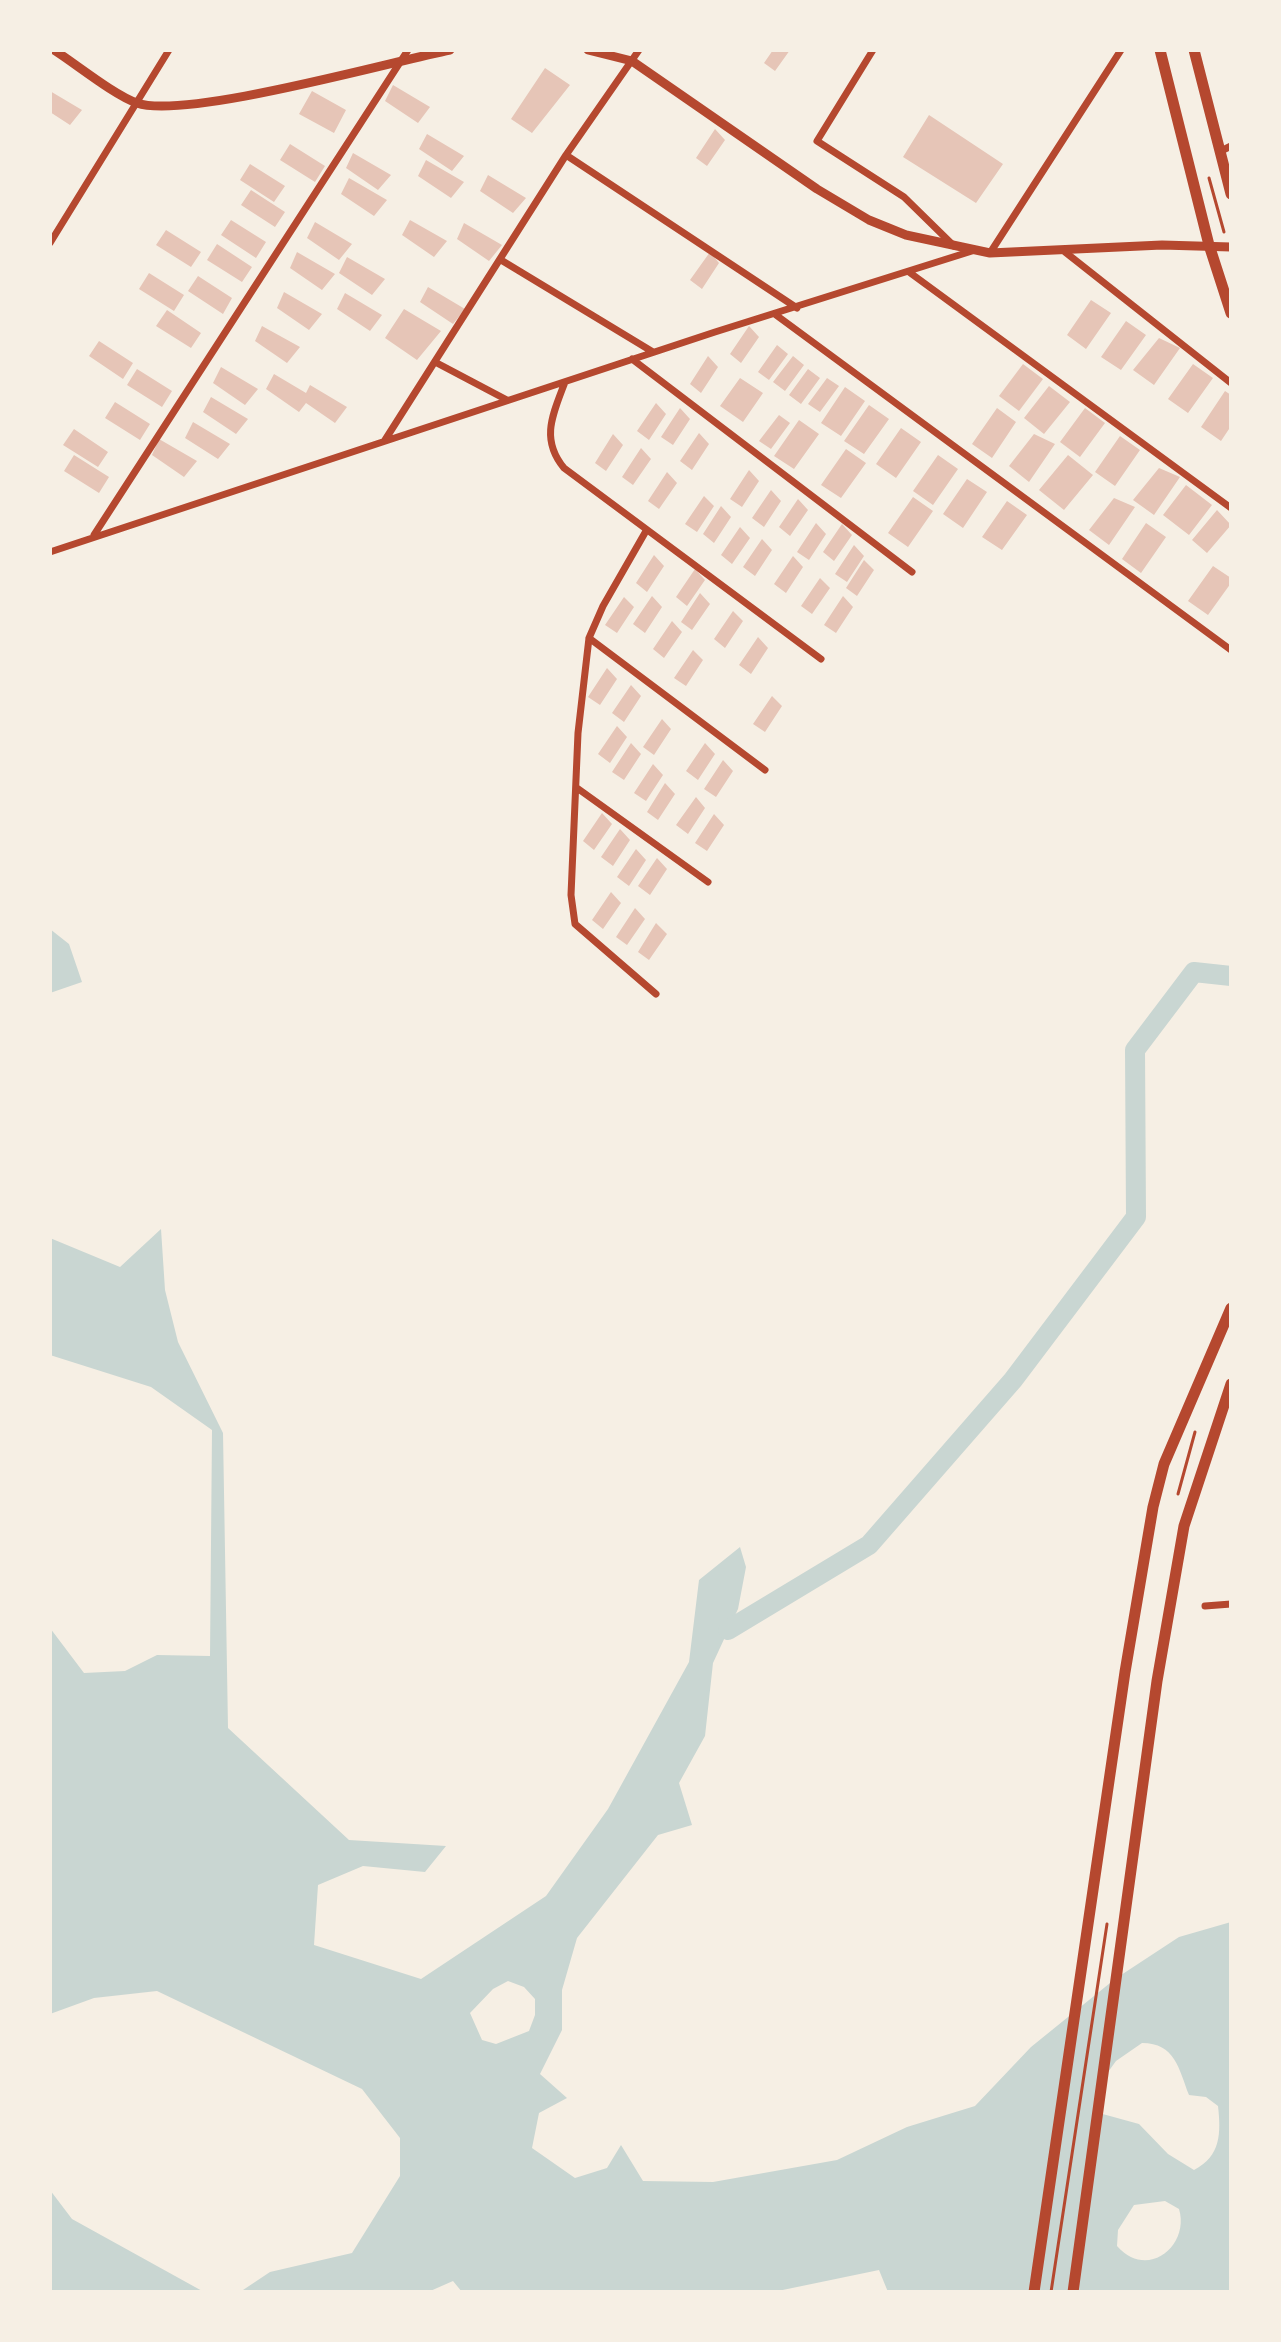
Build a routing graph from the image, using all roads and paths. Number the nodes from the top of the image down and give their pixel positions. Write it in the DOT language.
graph roads {
  1 [pos="54,50"];
  2 [pos="169,50"];
  3 [pos="450,50"];
  4 [pos="588,50"];
  5 [pos="639,50"];
  6 [pos="873,50"];
  7 [pos="1121,50"];
  8 [pos="1160,50"];
  9 [pos="1194,50"];
  10 [pos="406,54"];
  11 [pos="632,61"];
  12 [pos="137,104"];
  13 [pos="1231,146"];
  14 [pos="1219,152"];
  15 [pos="566,155"];
  16 [pos="1231,194"];
  17 [pos="50,243"];
  18 [pos="1209,245"];
  19 [pos="954,246"];
  20 [pos="1231,247"];
  21 [pos="972,251"];
  22 [pos="1065,252"];
  23 [pos="990,253"];
  24 [pos="501,260"];
  25 [pos="909,272"];
  26 [pos="797,308"];
  27 [pos="1231,313"];
  28 [pos="776,315"];
  29 [pos="653,352"];
  30 [pos="632,359"];
  31 [pos="435,362"];
  32 [pos="565,382"];
  33 [pos="1231,383"];
  34 [pos="508,401"];
  35 [pos="385,440"];
  36 [pos="1231,508"];
  37 [pos="646,531"];
  38 [pos="94,535"];
  39 [pos="50,552"];
  40 [pos="912,572"];
  41 [pos="589,638"];
  42 [pos="1231,650"];
  43 [pos="821,659"];
  44 [pos="765,770"];
  45 [pos="577,788"];
  46 [pos="708,882"];
  47 [pos="656,994"];
  48 [pos="1231,1308"];
  49 [pos="1231,1384"];
  50 [pos="1231,1604"];
  51 [pos="1205,1606"];
  52 [pos="1108,1919"];
  53 [pos="1034,2292"];
  54 [pos="1051,2292"];
  55 [pos="1073,2292"];
  1 -- 12 [label="street"];
  2 -- 12 [label="street"];
  3 -- 10 [label="street"];
  4 -- 11 [label="street"];
  5 -- 11 [label="street"];
  6 -- 19 [label="street"];
  7 -- 23 [label="street"];
  8 -- 18 [label="main road"];
  9 -- 14 [label="main road"];
  10 -- 12 [label="street"];
  10 -- 38 [label="street"];
  11 -- 15 [label="street"];
  11 -- 19 [label="street"];
  12 -- 17 [label="street"];
  13 -- 14 [label="street"];
  14 -- 16 [label="main road"];
  15 -- 24 [label="street"];
  15 -- 26 [label="street"];
  18 -- 20 [label="street"];
  18 -- 22 [label="street"];
  18 -- 27 [label="main road"];
  19 -- 21 [label="street"];
  21 -- 23 [label="street"];
  21 -- 25 [label="street"];
  22 -- 23 [label="street"];
  22 -- 33 [label="street"];
  24 -- 29 [label="street"];
  24 -- 31 [label="street"];
  25 -- 26 [label="street"];
  25 -- 36 [label="street"];
  26 -- 28 [label="street"];
  28 -- 29 [label="street"];
  28 -- 42 [label="street"];
  29 -- 30 [label="street"];
  30 -- 32 [label="street"];
  30 -- 40 [label="street"];
  31 -- 34 [label="street"];
  31 -- 35 [label="street"];
  32 -- 34 [label="street"];
  32 -- 37 [label="street"];
  34 -- 35 [label="street"];
  35 -- 38 [label="street"];
  37 -- 41 [label="street"];
  37 -- 43 [label="street"];
  38 -- 39 [label="street"];
  41 -- 44 [label="street"];
  41 -- 45 [label="street"];
  45 -- 46 [label="street"];
  45 -- 47 [label="street"];
  48 -- 53 [label="main road"];
  49 -- 55 [label="main road"];
  50 -- 51 [label="street"];
  52 -- 54 [label="path"];
}
